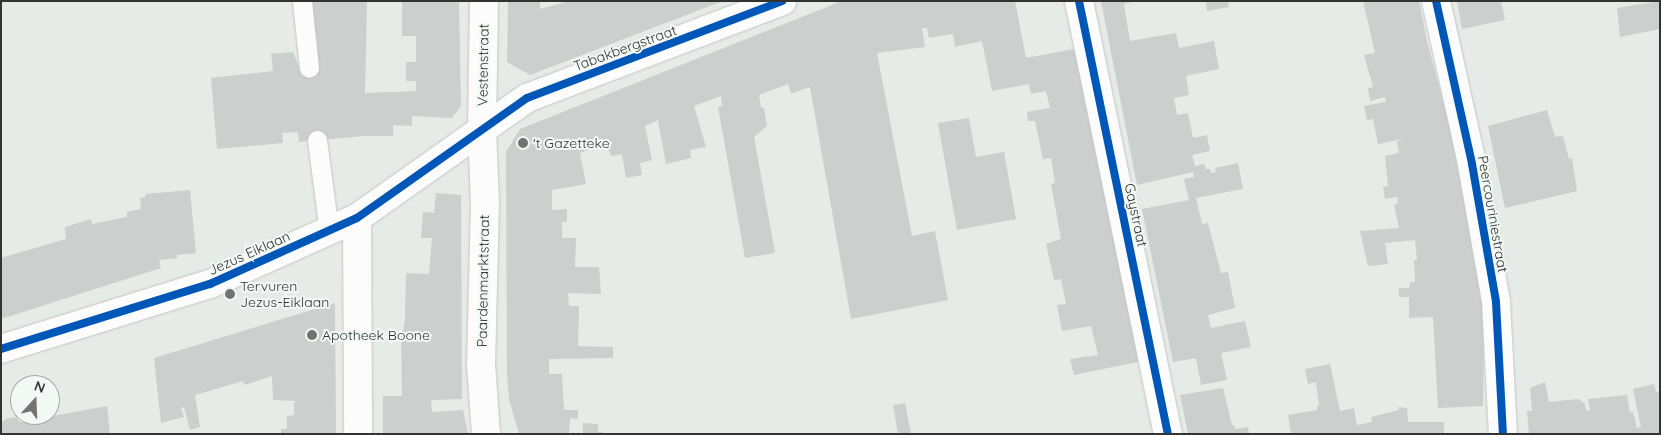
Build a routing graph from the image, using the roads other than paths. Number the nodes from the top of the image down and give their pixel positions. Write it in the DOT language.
graph roads {
  1 [pos="302,1"];
  2 [pos="484,1"];
  3 [pos="782,1"];
  4 [pos="1079,1"];
  5 [pos="1436,1"];
  6 [pos="309,68"];
  7 [pos="482,129"];
  8 [pos="316,140"];
  9 [pos="357,218"];
  10 [pos="329,231"];
  11 [pos="1,349"];
  12 [pos="358,434"];
  13 [pos="486,434"];
  14 [pos="1168,434"];
  15 [pos="1503,434"];
  1 -- 6 [label="lane"];
  2 -- 7 [label="street, Vestenstraat"];
  3 -- 7 [label="street, Tabakbergstraat"];
  4 -- 14 [label="street, Gaystraat"];
  5 -- 15 [label="street, Peercouriniestraat"];
  7 -- 9 [label="street, Jezus Eiklaan"];
  7 -- 13 [label="street, Paardenmarktstraat"];
  8 -- 10 [label="lane"];
  9 -- 10 [label="street, Jezus Eiklaan"];
  9 -- 12 [label="street"];
  10 -- 11 [label="street, Jezus Eiklaan"];
}
